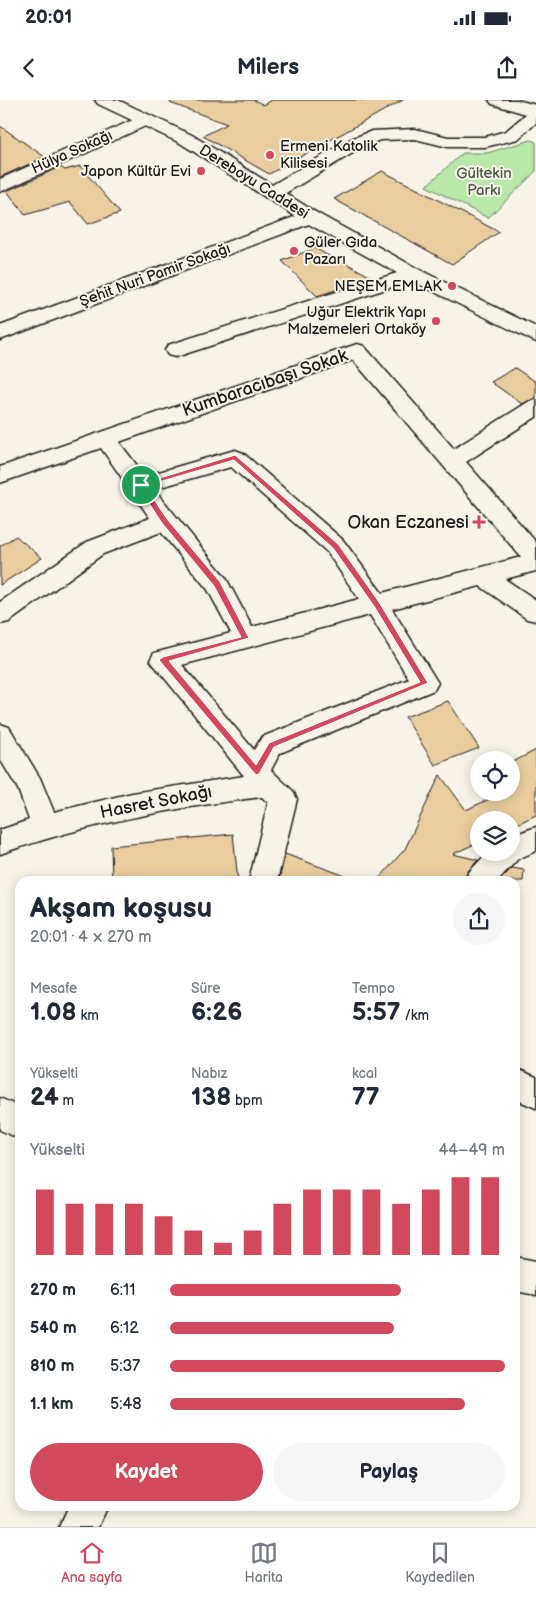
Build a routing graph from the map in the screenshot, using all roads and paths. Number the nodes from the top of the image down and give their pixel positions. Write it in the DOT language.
graph roads {
  1 [pos="104,100"];
  2 [pos="498,100"];
  3 [pos="536,112"];
  4 [pos="144,120"];
  5 [pos="0,186"];
  6 [pos="272,193"];
  7 [pos="310,218"];
  8 [pos="413,274"];
  9 [pos="0,333"];
  10 [pos="536,335"];
  11 [pos="175,350"];
  12 [pos="536,407"];
  13 [pos="105,438"];
  14 [pos="452,461"];
  15 [pos="0,475"];
  16 [pos="141,485"];
  17 [pos="164,521"];
  18 [pos="536,558"];
  19 [pos="536,562"];
  20 [pos="483,576"];
  21 [pos="376,604"];
  22 [pos="536,612"];
  23 [pos="0,615"];
  24 [pos="246,638"];
  25 [pos="0,735"];
  26 [pos="262,778"];
  27 [pos="45,825"];
  28 [pos="536,839"];
  29 [pos="0,842"];
  30 [pos="520,845"];
  31 [pos="499,861"];
  32 [pos="264,876"];
  33 [pos="484,876"];
  34 [pos="520,1085"];
  35 [pos="536,1093"];
  36 [pos="0,1114"];
  37 [pos="15,1121"];
  38 [pos="520,1275"];
  39 [pos="536,1278"];
  40 [pos="86,1511"];
  41 [pos="78,1527"];
  1 -- 4 [label="street, Dereboyu Caddesi"];
  2 -- 3 [label="street"];
  3 -- 6 [label="street"];
  4 -- 5 [label="street, Hülya Sokağı"];
  4 -- 6 [label="street, Dereboyu Caddesi"];
  6 -- 7 [label="street, Dereboyu Caddesi"];
  7 -- 8 [label="street, Dereboyu Caddesi"];
  7 -- 9 [label="street, Şehit Nuri Pamir Sokağı"];
  8 -- 10 [label="street, Dereboyu Caddesi"];
  8 -- 11 [label="street"];
  12 -- 14 [label="street"];
  13 -- 14 [label="street, Kumbaracıbaşı Sokak"];
  13 -- 15 [label="street, Kumbaracıbaşı Sokak"];
  13 -- 16 [label="street"];
  14 -- 18 [label="street, Kumbaracıbaşı Sokak"];
  16 -- 17 [label="street"];
  16 -- 21 [label="street"];
  17 -- 23 [label="street"];
  17 -- 24 [label="street"];
  19 -- 20 [label="street"];
  20 -- 21 [label="street"];
  20 -- 22 [label="street"];
  21 -- 24 [label="street"];
  21 -- 26 [label="street"];
  24 -- 26 [label="street"];
  25 -- 27 [label="street"];
  26 -- 27 [label="street, Hasret Sokağı"];
  26 -- 32 [label="street"];
  27 -- 29 [label="street, Hasret Sokağı"];
  28 -- 30 [label="street"];
  31 -- 33 [label="street"];
  34 -- 35 [label="street"];
  36 -- 37 [label="street"];
  38 -- 39 [label="street"];
  40 -- 41 [label="street"];
}
